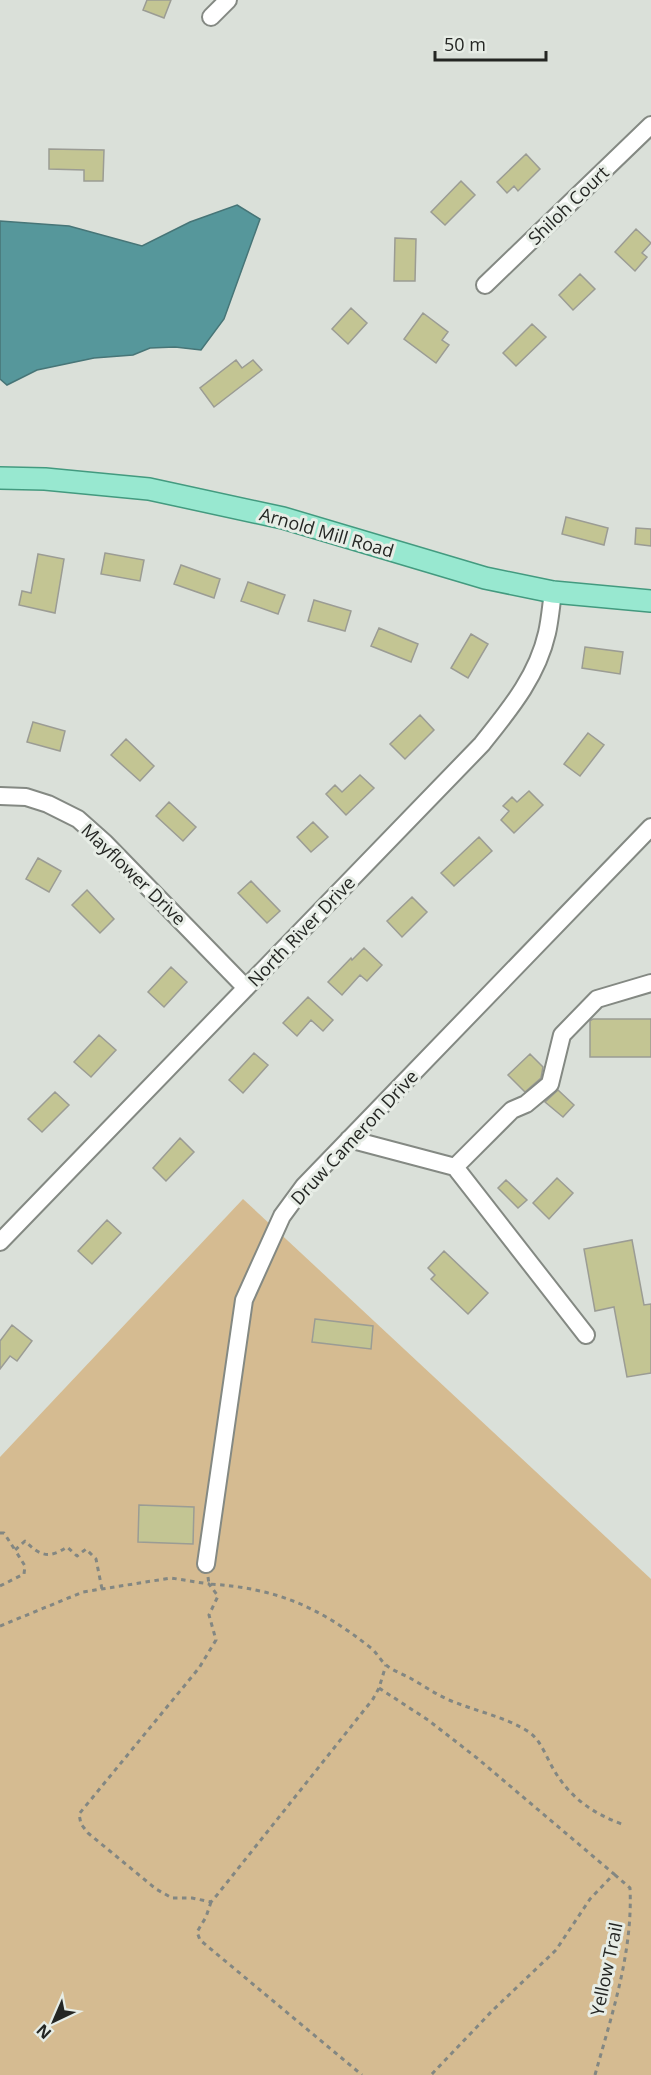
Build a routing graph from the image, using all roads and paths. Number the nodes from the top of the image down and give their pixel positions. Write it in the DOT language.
graph roads {
  1 [pos="228,0"];
  2 [pos="212,16"];
  3 [pos="651,124"];
  4 [pos="485,285"];
  5 [pos="0,478"];
  6 [pos="553,592"];
  7 [pos="651,601"];
  8 [pos="0,796"];
  9 [pos="651,828"];
  10 [pos="651,983"];
  11 [pos="246,988"];
  12 [pos="349,1139"];
  13 [pos="455,1167"];
  14 [pos="0,1242"];
  15 [pos="585,1335"];
  16 [pos="0,1533"];
  17 [pos="15,1550"];
  18 [pos="206,1563"];
  19 [pos="209,1584"];
  20 [pos="0,1586"];
  21 [pos="102,1588"];
  22 [pos="0,1626"];
  23 [pos="386,1665"];
  24 [pos="379,1688"];
  25 [pos="624,1825"];
  26 [pos="614,1874"];
  27 [pos="211,1902"];
  28 [pos="362,2075"];
  29 [pos="431,2075"];
  30 [pos="595,2075"];
  1 -- 2 [label="street"];
  3 -- 4 [label="street, Shiloh Court"];
  5 -- 6 [label="main road, Arnold Mill Road"];
  6 -- 7 [label="main road, Arnold Mill Road"];
  6 -- 11 [label="street, North River Drive"];
  8 -- 11 [label="street, Mayflower Drive"];
  9 -- 12 [label="street, Druw Cameron Drive"];
  10 -- 13 [label="street"];
  11 -- 14 [label="street, North River Drive"];
  12 -- 13 [label="street"];
  12 -- 18 [label="street, Druw Cameron Drive"];
  13 -- 15 [label="street"];
  16 -- 17 [label="path"];
  17 -- 20 [label="path"];
  17 -- 21 [label="path"];
  18 -- 19 [label="path"];
  19 -- 21 [label="path"];
  19 -- 23 [label="path"];
  19 -- 27 [label="path"];
  21 -- 22 [label="path"];
  23 -- 24 [label="path"];
  23 -- 25 [label="path"];
  24 -- 26 [label="path"];
  24 -- 27 [label="path"];
  26 -- 29 [label="path"];
  26 -- 30 [label="path, Yellow Trail"];
  27 -- 28 [label="path"];
}
